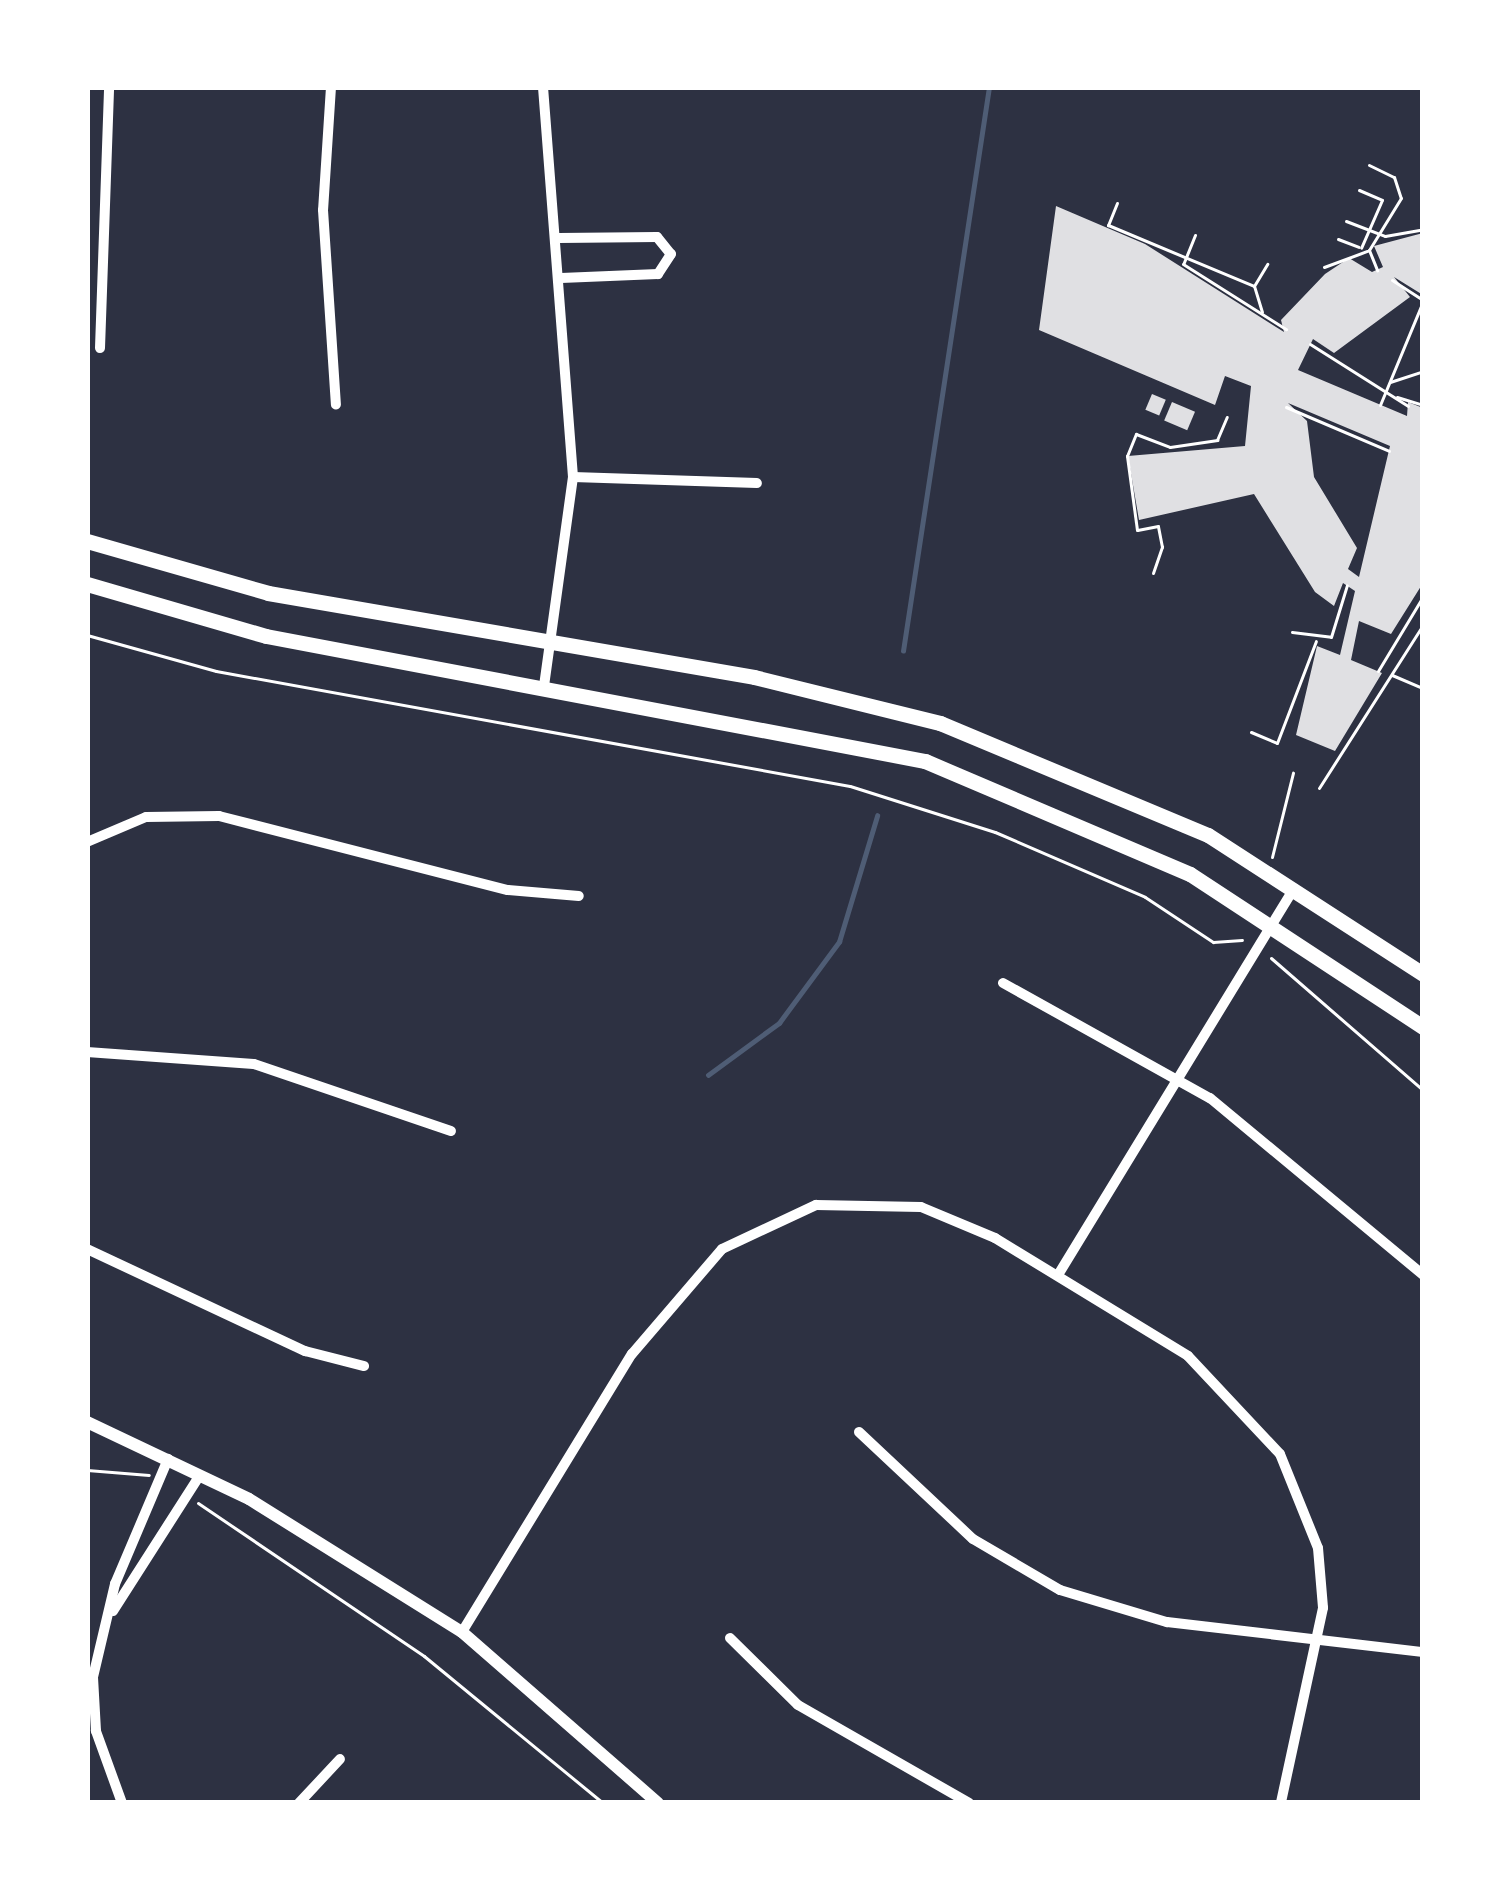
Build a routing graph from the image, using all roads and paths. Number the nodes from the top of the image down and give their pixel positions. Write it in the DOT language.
graph roads {
  1 [pos="109,87"];
  2 [pos="331,87"];
  3 [pos="543,87"];
  4 [pos="1369,165"];
  5 [pos="1358,190"];
  6 [pos="1117,203"];
  7 [pos="1346,220"];
  8 [pos="1369,230"];
  9 [pos="1423,230"];
  10 [pos="1196,235"];
  11 [pos="1382,235"];
  12 [pos="559,238"];
  13 [pos="1338,238"];
  14 [pos="1364,250"];
  15 [pos="1186,258"];
  16 [pos="1267,265"];
  17 [pos="1324,268"];
  18 [pos="1377,270"];
  19 [pos="561,278"];
  20 [pos="1392,280"];
  21 [pos="1254,286"];
  22 [pos="1423,300"];
  23 [pos="1262,314"];
  24 [pos="1420,316"];
  25 [pos="1286,329"];
  26 [pos="1310,344"];
  27 [pos="100,348"];
  28 [pos="1423,371"];
  29 [pos="1389,383"];
  30 [pos="1385,392"];
  31 [pos="1395,398"];
  32 [pos="336,405"];
  33 [pos="1380,405"];
  34 [pos="1423,405"];
  35 [pos="1408,406"];
  36 [pos="1286,407"];
  37 [pos="1227,417"];
  38 [pos="1220,433"];
  39 [pos="1231,437"];
  40 [pos="1389,451"];
  41 [pos="573,477"];
  42 [pos="757,483"];
  43 [pos="87,541"];
  44 [pos="1153,573"];
  45 [pos="87,584"];
  46 [pos="1347,585"];
  47 [pos="1420,597"];
  48 [pos="1423,625"];
  49 [pos="1292,632"];
  50 [pos="87,635"];
  51 [pos="1416,637"];
  52 [pos="1397,638"];
  53 [pos="1316,641"];
  54 [pos="550,643"];
  55 [pos="1378,671"];
  56 [pos="1392,675"];
  57 [pos="544,686"];
  58 [pos="1423,688"];
  59 [pos="1251,732"];
  60 [pos="1319,788"];
  61 [pos="87,842"];
  62 [pos="1296,885"];
  63 [pos="580,896"];
  64 [pos="1274,923"];
  65 [pos="1257,949"];
  66 [pos="1423,974"];
  67 [pos="1003,983"];
  68 [pos="1423,1027"];
  69 [pos="87,1052"];
  70 [pos="1175,1078"];
  71 [pos="1423,1090"];
  72 [pos="451,1131"];
  73 [pos="87,1249"];
  74 [pos="1058,1275"];
  75 [pos="1423,1275"];
  76 [pos="364,1366"];
  77 [pos="87,1423"];
  78 [pos="859,1432"];
  79 [pos="168,1459"];
  80 [pos="87,1470"];
  81 [pos="200,1475"];
  82 [pos="160,1479"];
  83 [pos="190,1494"];
  84 [pos="111,1613"];
  85 [pos="462,1632"];
  86 [pos="730,1638"];
  87 [pos="1322,1643"];
  88 [pos="1423,1652"];
  89 [pos="91,1708"];
  90 [pos="340,1759"];
  91 [pos="122,1803"];
  92 [pos="299,1803"];
  93 [pos="603,1803"];
  94 [pos="658,1803"];
  95 [pos="969,1803"];
  96 [pos="1281,1803"];
  1 -- 27 [label="street"];
  2 -- 32 [label="street"];
  3 -- 12 [label="street"];
  4 -- 11 [label="path"];
  5 -- 8 [label="path"];
  6 -- 15 [label="path"];
  7 -- 8 [label="path"];
  8 -- 11 [label="path"];
  8 -- 14 [label="path"];
  9 -- 11 [label="path"];
  10 -- 15 [label="path"];
  11 -- 14 [label="path"];
  12 -- 19 [label="street"];
  12 -- 19 [label="street"];
  13 -- 14 [label="path"];
  14 -- 17 [label="path"];
  14 -- 18 [label="path"];
  15 -- 21 [label="path"];
  15 -- 23 [label="path"];
  16 -- 21 [label="path"];
  19 -- 41 [label="street"];
  20 -- 22 [label="path"];
  21 -- 23 [label="path"];
  22 -- 24 [label="path"];
  23 -- 25 [label="path"];
  24 -- 29 [label="path"];
  26 -- 30 [label="path"];
  28 -- 29 [label="path"];
  29 -- 30 [label="path"];
  30 -- 31 [label="path"];
  30 -- 33 [label="path"];
  31 -- 34 [label="path"];
  31 -- 35 [label="path"];
  36 -- 40 [label="path"];
  37 -- 38 [label="path"];
  38 -- 39 [label="path"];
  38 -- 44 [label="path"];
  41 -- 42 [label="street"];
  41 -- 54 [label="street"];
  43 -- 54 [label="main road"];
  45 -- 57 [label="main road"];
  46 -- 53 [label="path"];
  47 -- 52 [label="path"];
  48 -- 51 [label="path"];
  49 -- 53 [label="path"];
  50 -- 65 [label="path"];
  51 -- 52 [label="path"];
  51 -- 56 [label="path"];
  52 -- 55 [label="path"];
  53 -- 59 [label="path"];
  54 -- 57 [label="street"];
  54 -- 62 [label="main road"];
  56 -- 58 [label="path"];
  56 -- 60 [label="path"];
  57 -- 64 [label="main road"];
  61 -- 63 [label="street"];
  62 -- 64 [label="street"];
  62 -- 66 [label="main road"];
  64 -- 65 [label="street"];
  64 -- 68 [label="main road"];
  65 -- 70 [label="street"];
  65 -- 71 [label="path"];
  67 -- 70 [label="street"];
  69 -- 72 [label="street"];
  70 -- 74 [label="street"];
  70 -- 75 [label="street"];
  73 -- 76 [label="street"];
  74 -- 85 [label="street"];
  74 -- 87 [label="street"];
  77 -- 79 [label="street"];
  78 -- 87 [label="street"];
  79 -- 81 [label="street"];
  79 -- 82 [label="street"];
  80 -- 82 [label="path"];
  81 -- 83 [label="street"];
  81 -- 85 [label="street"];
  82 -- 84 [label="street"];
  83 -- 84 [label="street"];
  83 -- 93 [label="path"];
  84 -- 89 [label="street"];
  85 -- 94 [label="street"];
  86 -- 95 [label="street"];
  87 -- 88 [label="street"];
  87 -- 96 [label="street"];
  89 -- 91 [label="street"];
  90 -- 92 [label="street"];
}
